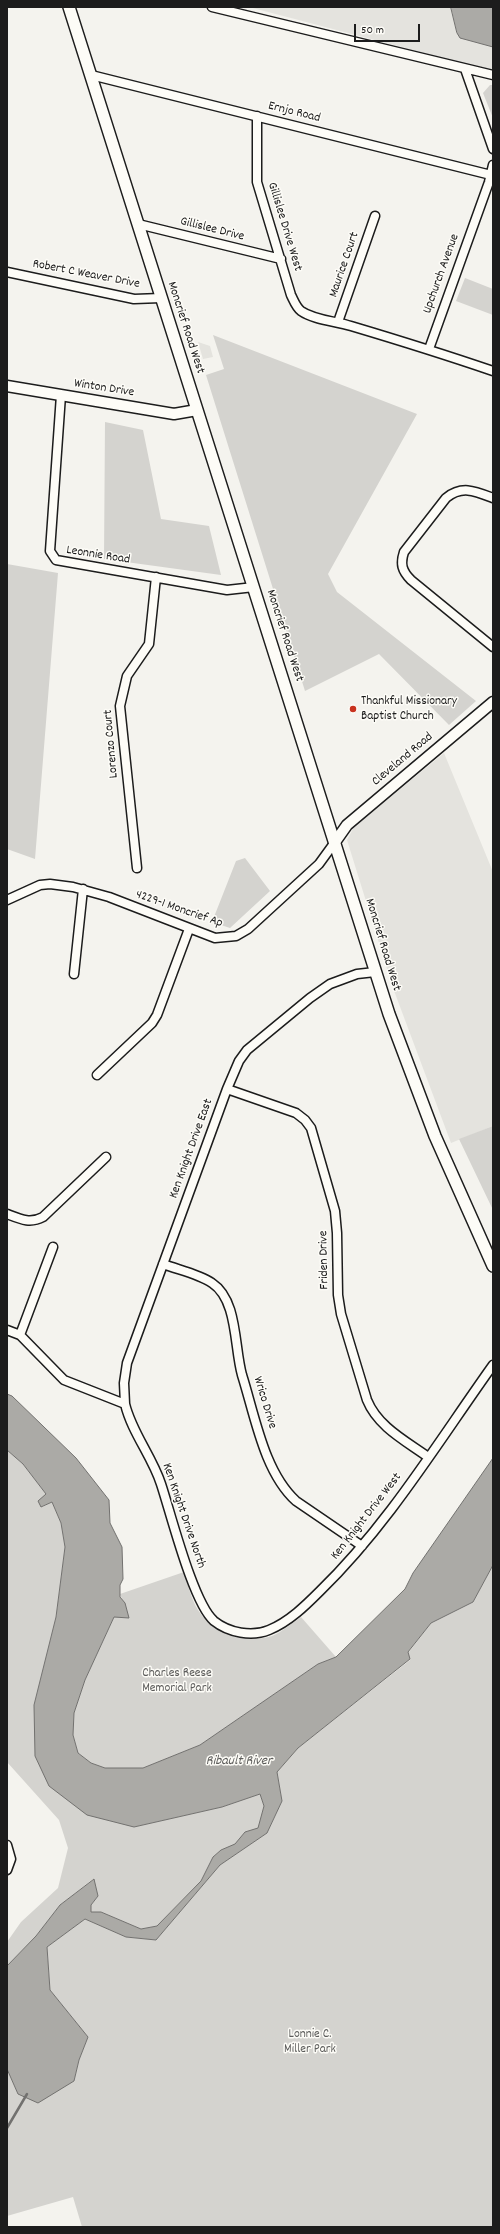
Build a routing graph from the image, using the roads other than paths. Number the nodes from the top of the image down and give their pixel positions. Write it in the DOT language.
graph roads {
  1 [pos="69,7"];
  2 [pos="212,7"];
  3 [pos="465,69"];
  4 [pos="91,75"];
  5 [pos="493,75"];
  6 [pos="257,116"];
  7 [pos="493,149"];
  8 [pos="493,165"];
  9 [pos="491,175"];
  10 [pos="375,216"];
  11 [pos="138,224"];
  12 [pos="281,259"];
  13 [pos="7,272"];
  14 [pos="161,298"];
  15 [pos="338,322"];
  16 [pos="429,349"];
  17 [pos="493,371"];
  18 [pos="7,386"];
  19 [pos="61,395"];
  20 [pos="197,410"];
  21 [pos="493,498"];
  22 [pos="156,577"];
  23 [pos="254,587"];
  24 [pos="493,647"];
  25 [pos="493,702"];
  26 [pos="335,842"];
  27 [pos="137,868"];
  28 [pos="83,889"];
  29 [pos="7,900"];
  30 [pos="189,929"];
  31 [pos="374,972"];
  32 [pos="74,974"];
  33 [pos="97,1075"];
  34 [pos="227,1088"];
  35 [pos="106,1157"];
  36 [pos="7,1214"];
  37 [pos="53,1246"];
  38 [pos="163,1264"];
  39 [pos="493,1266"];
  40 [pos="7,1330"];
  41 [pos="20,1335"];
  42 [pos="493,1365"];
  43 [pos="125,1404"];
  44 [pos="428,1457"];
  45 [pos="362,1546"];
  46 [pos="225,1627"];
  47 [pos="7,1845"];
  48 [pos="7,1870"];
  1 -- 4 [label="main road, Moncrief Road West"];
  2 -- 3 [label="street"];
  3 -- 5 [label="street"];
  3 -- 7 [label="street"];
  4 -- 6 [label="street, Ernjo Road"];
  4 -- 11 [label="main road, Moncrief Road West"];
  6 -- 9 [label="street, Ernjo Road"];
  6 -- 12 [label="street, Gillislee Drive West"];
  8 -- 9 [label="street, Upchurch Avenue"];
  9 -- 16 [label="street, Upchurch Avenue"];
  10 -- 15 [label="street, Maurice Court"];
  11 -- 12 [label="street, Gillislee Drive"];
  11 -- 14 [label="main road, Moncrief Road West"];
  12 -- 15 [label="street, Gillislee Drive West"];
  13 -- 14 [label="street, Robert C Weaver Drive"];
  14 -- 20 [label="main road, Moncrief Road West"];
  15 -- 16 [label="street, Gillislee Drive West"];
  16 -- 17 [label="street"];
  18 -- 19 [label="street, Winton Drive"];
  19 -- 20 [label="street, Winton Drive"];
  19 -- 22 [label="street, Leonnie Road"];
  20 -- 23 [label="main road, Moncrief Road West"];
  21 -- 24 [label="street"];
  22 -- 23 [label="street, Leonnie Road"];
  22 -- 27 [label="street, Lorenzo Court"];
  23 -- 26 [label="main road, Moncrief Road West"];
  25 -- 26 [label="street, Cleveland Road"];
  26 -- 30 [label="street, 4229-1 Moncrief Ap"];
  26 -- 31 [label="main road, Moncrief Road West"];
  28 -- 29 [label="street, 4229-1 Moncrief Ap"];
  28 -- 30 [label="street, 4229-1 Moncrief Ap"];
  28 -- 32 [label="street"];
  30 -- 33 [label="street"];
  31 -- 34 [label="street, Ken Knight Drive East"];
  31 -- 39 [label="main road, Moncrief Road West"];
  34 -- 38 [label="street, Ken Knight Drive East"];
  34 -- 44 [label="street, Friden Drive"];
  35 -- 36 [label="street"];
  37 -- 41 [label="street"];
  38 -- 43 [label="street, Ken Knight Drive East"];
  38 -- 45 [label="street, Wrico Drive"];
  40 -- 41 [label="street"];
  41 -- 43 [label="street"];
  42 -- 44 [label="street, Ken Knight Drive West"];
  43 -- 46 [label="street, Ken Knight Drive North"];
  44 -- 45 [label="street, Ken Knight Drive West"];
  45 -- 46 [label="street, Ken Knight Drive West"];
  47 -- 48 [label="street"];
}
